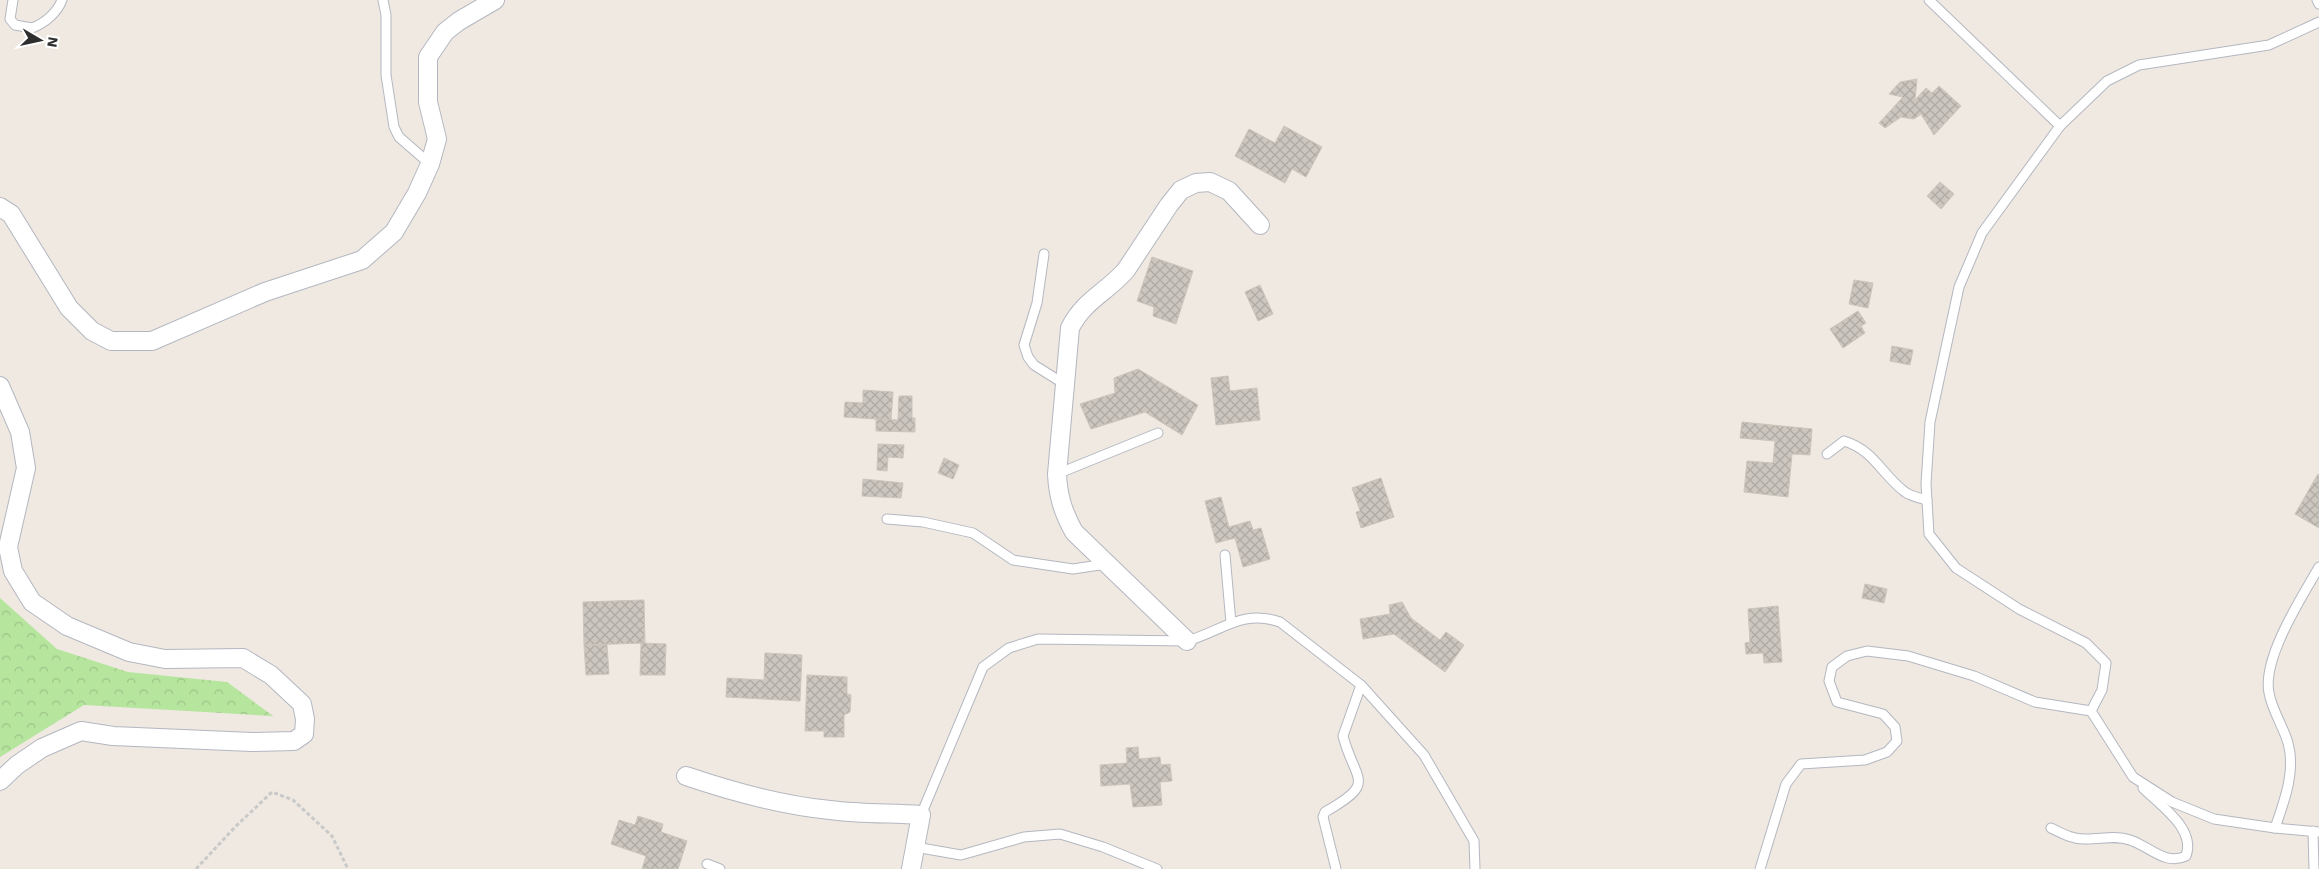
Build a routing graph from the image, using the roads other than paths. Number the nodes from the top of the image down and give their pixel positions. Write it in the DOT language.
graph roads {
  1 [pos="12,0"];
  2 [pos="62,0"];
  3 [pos="383,0"];
  4 [pos="495,0"];
  5 [pos="1930,0"];
  6 [pos="2317,0"];
  7 [pos="2319,4"];
  8 [pos="2319,22"];
  9 [pos="2060,126"];
  10 [pos="430,164"];
  11 [pos="0,207"];
  12 [pos="1260,226"];
  13 [pos="1044,254"];
  14 [pos="1066,385"];
  15 [pos="0,386"];
  16 [pos="1158,433"];
  17 [pos="1827,454"];
  18 [pos="1057,474"];
  19 [pos="1927,500"];
  20 [pos="888,519"];
  21 [pos="1225,555"];
  22 [pos="1109,564"];
  23 [pos="2319,567"];
  24 [pos="1230,623"];
  25 [pos="1187,641"];
  26 [pos="1362,685"];
  27 [pos="2090,711"];
  28 [pos="686,776"];
  29 [pos="2133,777"];
  30 [pos="0,781"];
  31 [pos="921,815"];
  32 [pos="2051,828"];
  33 [pos="2275,828"];
  34 [pos="2316,832"];
  35 [pos="915,847"];
  36 [pos="707,864"];
  37 [pos="720,869"];
  38 [pos="911,869"];
  39 [pos="1157,869"];
  40 [pos="1336,869"];
  41 [pos="1475,869"];
  42 [pos="1760,869"];
  43 [pos="2314,869"];
  1 -- 2 [label="lane"];
  3 -- 10 [label="lane"];
  4 -- 10 [label="street"];
  5 -- 9 [label="lane"];
  6 -- 7 [label="lane"];
  8 -- 9 [label="lane"];
  9 -- 19 [label="lane"];
  10 -- 11 [label="street"];
  12 -- 14 [label="street"];
  13 -- 14 [label="lane"];
  14 -- 18 [label="street"];
  15 -- 30 [label="street"];
  16 -- 18 [label="lane"];
  17 -- 19 [label="lane"];
  18 -- 22 [label="street"];
  19 -- 27 [label="lane"];
  20 -- 22 [label="lane"];
  21 -- 24 [label="lane"];
  22 -- 25 [label="street"];
  23 -- 33 [label="lane"];
  24 -- 25 [label="lane"];
  24 -- 26 [label="lane"];
  25 -- 31 [label="lane"];
  26 -- 40 [label="lane"];
  26 -- 41 [label="lane"];
  27 -- 29 [label="lane"];
  27 -- 42 [label="lane"];
  28 -- 31 [label="street"];
  29 -- 32 [label="lane"];
  29 -- 33 [label="lane"];
  31 -- 35 [label="street"];
  33 -- 34 [label="lane"];
  34 -- 43 [label="lane"];
  35 -- 38 [label="street"];
  35 -- 39 [label="lane"];
  36 -- 37 [label="lane"];
}
